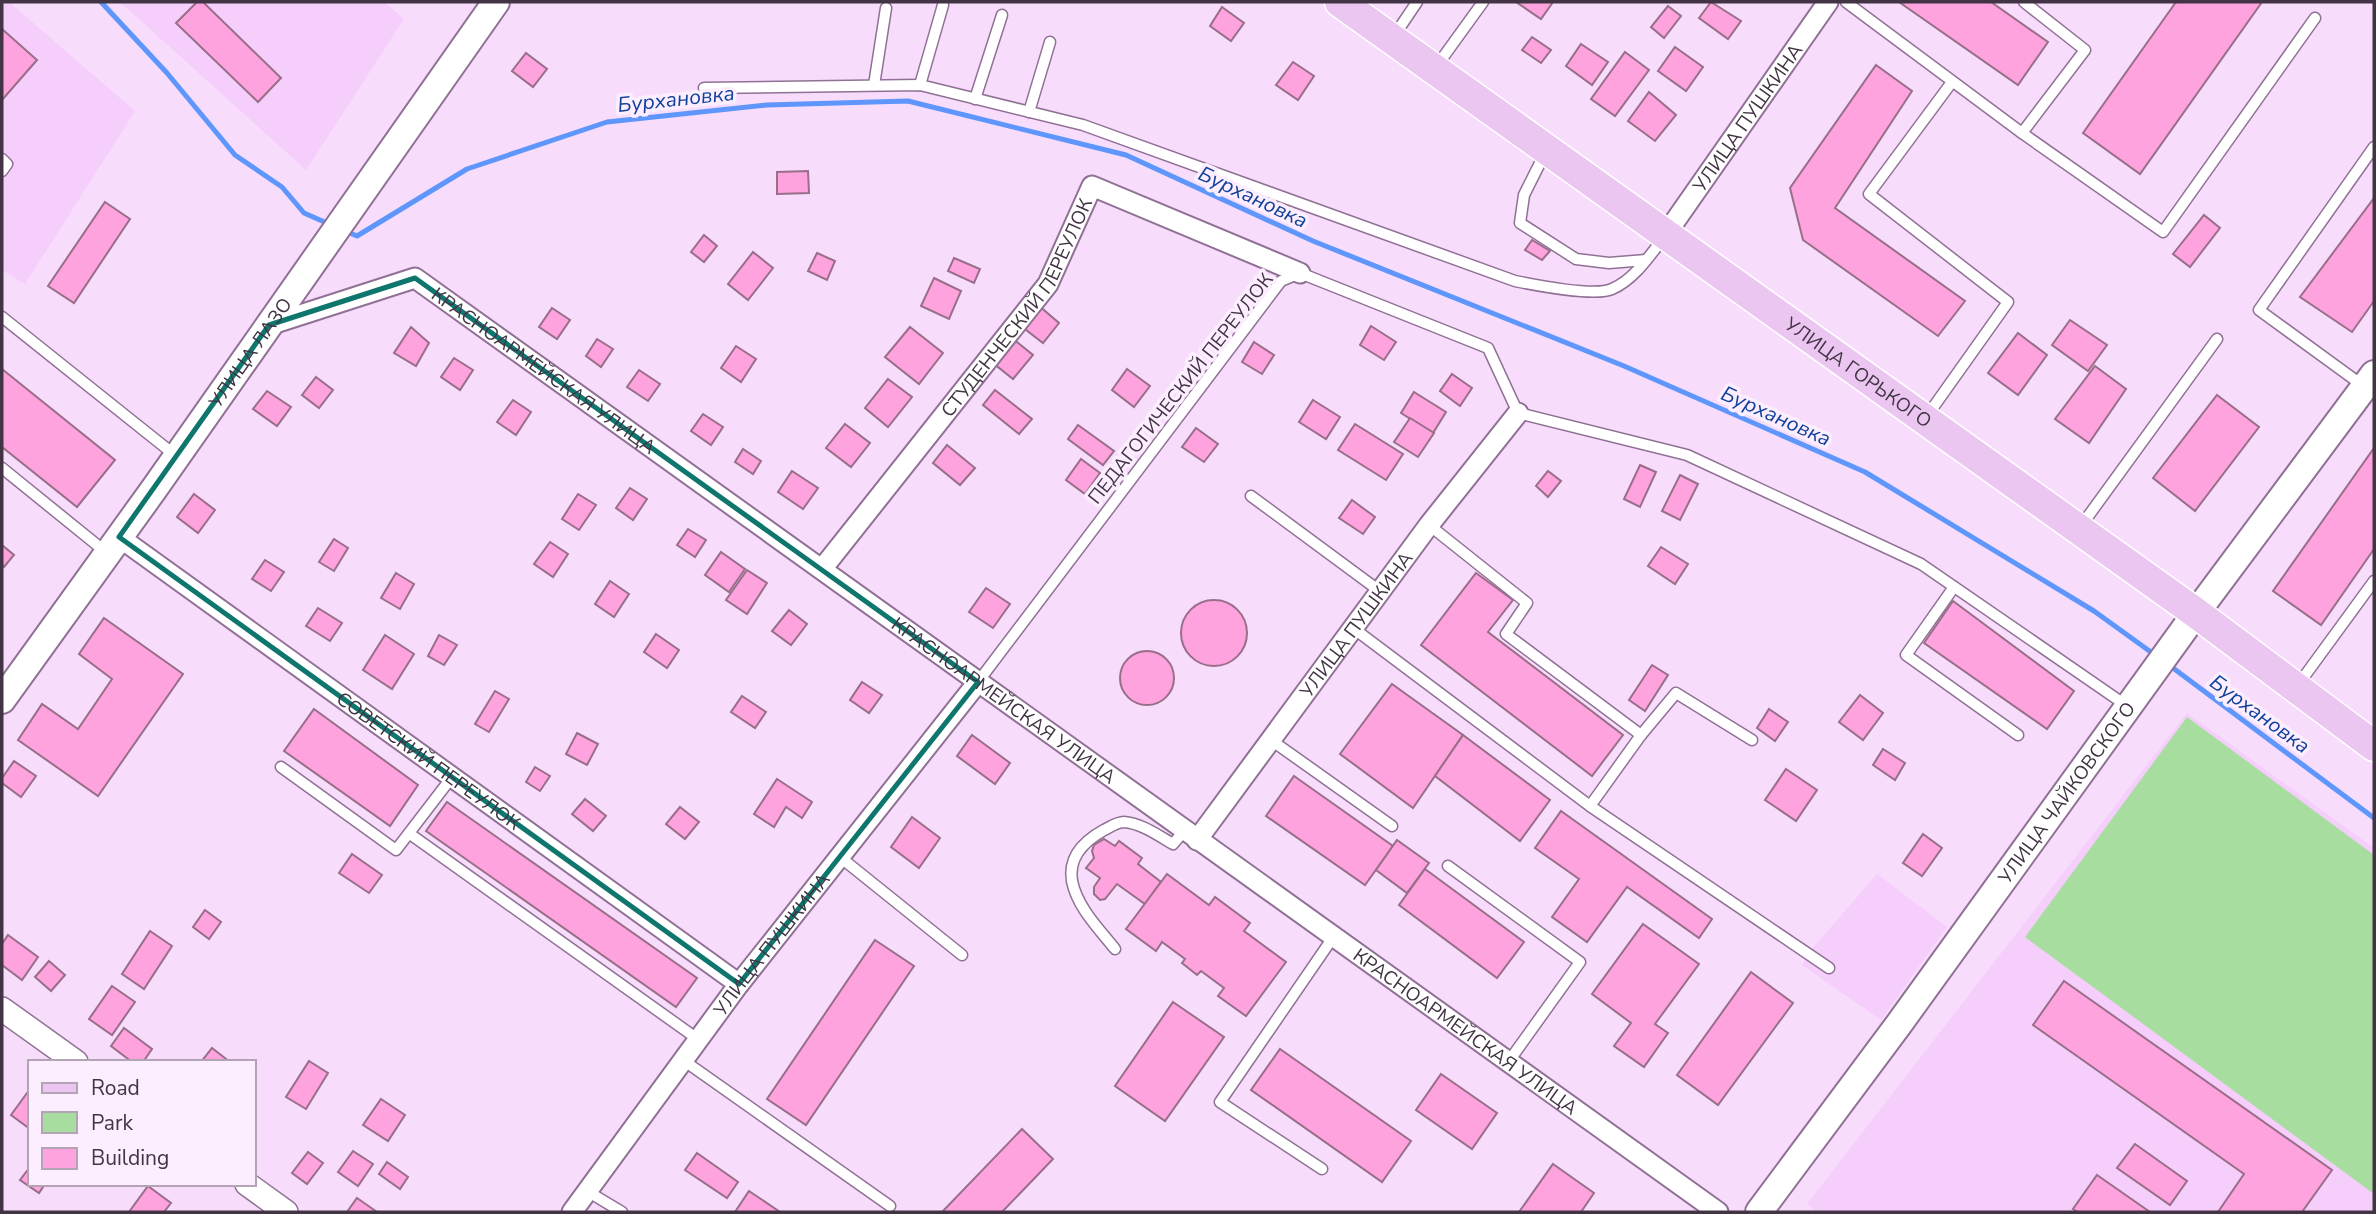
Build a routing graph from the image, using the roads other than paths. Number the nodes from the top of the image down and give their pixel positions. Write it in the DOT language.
graph roads {
  1 [pos="496,2"];
  2 [pos="1340,2"];
  3 [pos="1417,2"];
  4 [pos="1483,2"];
  5 [pos="1828,2"];
  6 [pos="1846,2"];
  7 [pos="2024,2"];
  8 [pos="943,5"];
  9 [pos="886,8"];
  10 [pos="1002,15"];
  11 [pos="2315,18"];
  12 [pos="1392,39"];
  13 [pos="1050,43"];
  14 [pos="1434,69"];
  15 [pos="1952,82"];
  16 [pos="874,85"];
  17 [pos="920,85"];
  18 [pos="704,88"];
  19 [pos="975,99"];
  20 [pos="1029,112"];
  21 [pos="2022,133"];
  22 [pos="2374,146"];
  23 [pos="1547,150"];
  24 [pos="2,159"];
  25 [pos="2,171"];
  26 [pos="1666,234"];
  27 [pos="1646,260"];
  28 [pos="1300,273"];
  29 [pos="2,317"];
  30 [pos="269,325"];
  31 [pos="2217,339"];
  32 [pos="2370,381"];
  33 [pos="1518,413"];
  34 [pos="1924,419"];
  35 [pos="177,456"];
  36 [pos="2,468"];
  37 [pos="1251,496"];
  38 [pos="1429,525"];
  39 [pos="2078,529"];
  40 [pos="113,545"];
  41 [pos="822,569"];
  42 [pos="2374,581"];
  43 [pos="1954,587"];
  44 [pos="1381,592"];
  45 [pos="2196,613"];
  46 [pos="1353,628"];
  47 [pos="978,682"];
  48 [pos="2295,688"];
  49 [pos="2,700"];
  50 [pos="2128,707"];
  51 [pos="1641,735"];
  52 [pos="2018,735"];
  53 [pos="1271,740"];
  54 [pos="1752,740"];
  55 [pos="2374,746"];
  56 [pos="281,767"];
  57 [pos="452,777"];
  58 [pos="1590,806"];
  59 [pos="1392,826"];
  60 [pos="411,834"];
  61 [pos="1191,836"];
  62 [pos="840,857"];
  63 [pos="1448,866"];
  64 [pos="1335,936"];
  65 [pos="1115,950"];
  66 [pos="962,955"];
  67 [pos="1829,968"];
  68 [pos="739,984"];
  69 [pos="2,1009"];
  70 [pos="699,1040"];
  71 [pos="73,1060"];
  72 [pos="683,1060"];
  73 [pos="1509,1061"];
  74 [pos="1322,1169"];
  75 [pos="250,1186"];
  76 [pos="587,1191"];
  77 [pos="890,1206"];
  78 [pos="286,1212"];
  79 [pos="572,1212"];
  80 [pos="622,1212"];
  81 [pos="1718,1212"];
  82 [pos="1759,1212"];
  1 -- 30 [label="main road, УЛИЦА ЛАЗО"];
  2 -- 12 [label="main road, УЛИЦА ГОРЬКОГО"];
  3 -- 12 [label="lane"];
  4 -- 14 [label="lane"];
  5 -- 26 [label="street, УЛИЦА ПУШКИНА"];
  6 -- 15 [label="lane"];
  7 -- 21 [label="lane"];
  8 -- 17 [label="lane"];
  9 -- 16 [label="lane"];
  10 -- 19 [label="lane"];
  11 -- 21 [label="lane"];
  12 -- 14 [label="main road, УЛИЦА ГОРЬКОГО"];
  13 -- 20 [label="lane"];
  14 -- 23 [label="main road, УЛИЦА ГОРЬКОГО"];
  15 -- 21 [label="lane"];
  15 -- 34 [label="lane"];
  16 -- 17 [label="lane"];
  16 -- 18 [label="lane"];
  17 -- 19 [label="lane"];
  19 -- 20 [label="lane"];
  20 -- 27 [label="lane"];
  22 -- 32 [label="lane"];
  23 -- 26 [label="main road, УЛИЦА ГОРЬКОГО"];
  23 -- 27 [label="lane"];
  24 -- 25 [label="lane"];
  26 -- 27 [label="lane"];
  26 -- 34 [label="main road, УЛИЦА ГОРЬКОГО"];
  28 -- 33 [label="lane, ПЕДАГОГИЧЕСКИЙ ПЕРЕУЛОК"];
  28 -- 41 [label="street, СТУДЕНЧЕСКИЙ ПЕРЕУЛОК"];
  28 -- 47 [label="lane, ПЕДАГОГИЧЕСКИЙ ПЕРЕУЛОК"];
  29 -- 35 [label="lane"];
  30 -- 35 [label="main road, УЛИЦА ЛАЗО"];
  30 -- 41 [label="street, КРАСНОАРМЕЙСКАЯ УЛИЦА"];
  31 -- 39 [label="lane"];
  32 -- 45 [label="main road, УЛИЦА ЧАЙКОВСКОГО"];
  33 -- 38 [label="street, УЛИЦА ПУШКИНА"];
  33 -- 43 [label="lane"];
  34 -- 39 [label="main road, УЛИЦА ГОРЬКОГО"];
  35 -- 40 [label="main road, УЛИЦА ЛАЗО"];
  36 -- 40 [label="lane"];
  37 -- 44 [label="lane"];
  38 -- 44 [label="street, УЛИЦА ПУШКИНА"];
  38 -- 51 [label="lane"];
  39 -- 45 [label="main road, УЛИЦА ГОРЬКОГО"];
  40 -- 49 [label="main road, УЛИЦА ЛАЗО"];
  40 -- 57 [label="street, СОВЕТСКИЙ ПЕРЕУЛОК"];
  41 -- 47 [label="street, КРАСНОАРМЕЙСКАЯ УЛИЦА"];
  42 -- 48 [label="lane"];
  43 -- 50 [label="lane"];
  43 -- 52 [label="lane"];
  44 -- 46 [label="street, УЛИЦА ПУШКИНА"];
  45 -- 48 [label="main road, УЛИЦА ГОРЬКОГО"];
  45 -- 50 [label="main road, УЛИЦА ЧАЙКОВСКОГО"];
  46 -- 53 [label="street, УЛИЦА ПУШКИНА"];
  46 -- 58 [label="lane"];
  47 -- 61 [label="street, КРАСНОАРМЕЙСКАЯ УЛИЦА"];
  47 -- 62 [label="street, УЛИЦА ПУШКИНА"];
  48 -- 55 [label="main road, УЛИЦА ГОРЬКОГО"];
  50 -- 82 [label="main road, УЛИЦА ЧАЙКОВСКОГО"];
  51 -- 54 [label="lane"];
  51 -- 58 [label="lane"];
  53 -- 59 [label="lane"];
  53 -- 61 [label="street, УЛИЦА ПУШКИНА"];
  56 -- 60 [label="lane"];
  57 -- 60 [label="lane"];
  57 -- 68 [label="street, СОВЕТСКИЙ ПЕРЕУЛОК"];
  58 -- 67 [label="lane"];
  60 -- 70 [label="lane"];
  61 -- 64 [label="street, КРАСНОАРМЕЙСКАЯ УЛИЦА"];
  61 -- 65 [label="lane"];
  62 -- 66 [label="lane"];
  62 -- 68 [label="street, УЛИЦА ПУШКИНА"];
  63 -- 73 [label="lane"];
  64 -- 73 [label="street, КРАСНОАРМЕЙСКАЯ УЛИЦА"];
  64 -- 74 [label="lane"];
  68 -- 70 [label="street, УЛИЦА ПУШКИНА"];
  69 -- 71 [label="street"];
  70 -- 72 [label="street, УЛИЦА ПУШКИНА"];
  72 -- 76 [label="street, УЛИЦА ПУШКИНА"];
  72 -- 77 [label="lane"];
  73 -- 81 [label="street, КРАСНОАРМЕЙСКАЯ УЛИЦА"];
  75 -- 78 [label="street"];
  76 -- 79 [label="street, УЛИЦА ПУШКИНА"];
  76 -- 80 [label="lane"];
}
